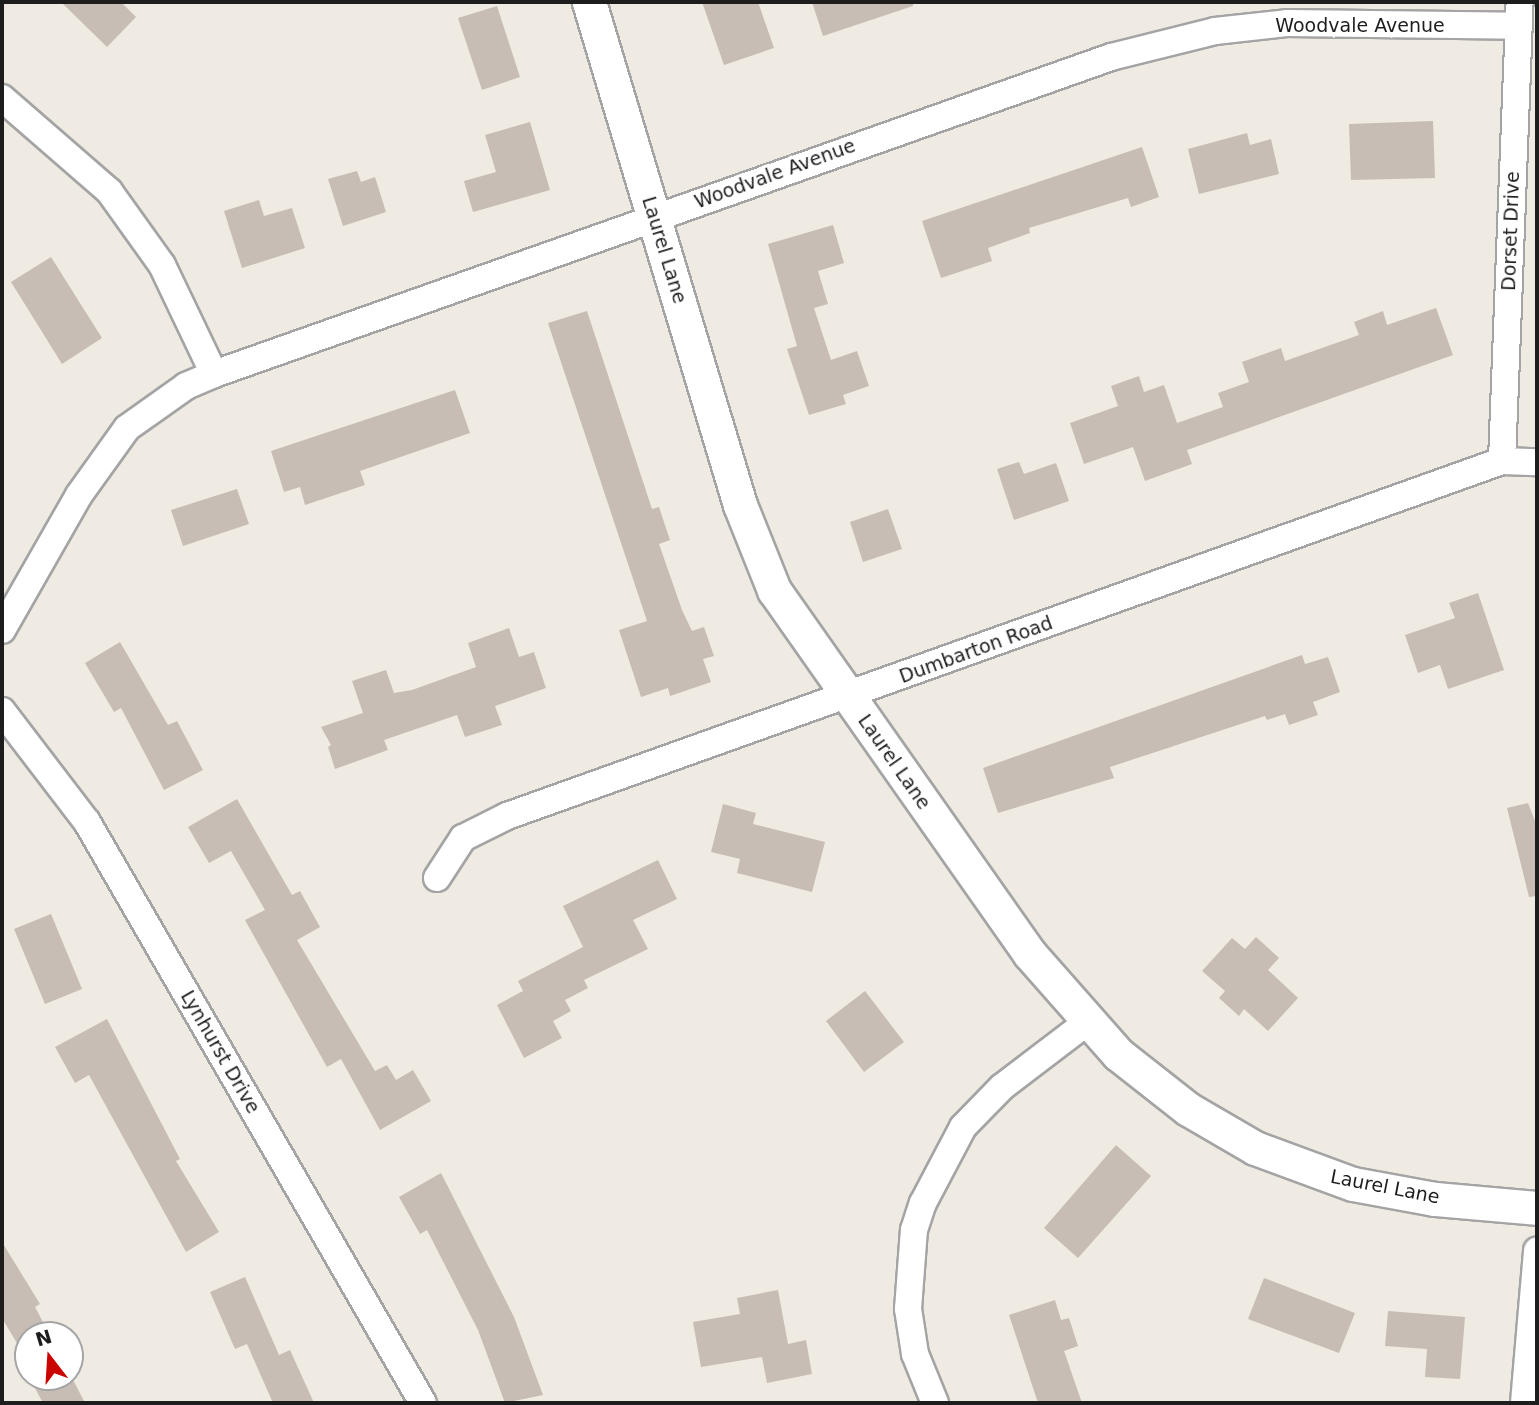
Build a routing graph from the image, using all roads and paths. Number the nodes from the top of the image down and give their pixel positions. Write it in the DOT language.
graph roads {
  1 [pos="589,2"];
  2 [pos="1520,14"];
  3 [pos="2,97"];
  4 [pos="655,218"];
  5 [pos="214,374"];
  6 [pos="1502,461"];
  7 [pos="1537,462"];
  8 [pos="2,630"];
  9 [pos="848,696"];
  10 [pos="2,711"];
  11 [pos="437,878"];
  12 [pos="1086,1023"];
  13 [pos="1537,1208"];
  14 [pos="1537,1251"];
  15 [pos="423,1403"];
  16 [pos="935,1403"];
  17 [pos="1524,1403"];
  1 -- 4 [label="street, Laurel Lane"];
  2 -- 4 [label="street, Woodvale Avenue"];
  2 -- 6 [label="street, Dorset Drive"];
  3 -- 5 [label="street"];
  4 -- 5 [label="street, Woodvale Avenue"];
  4 -- 9 [label="street, Laurel Lane"];
  5 -- 8 [label="street, Woodvale Avenue"];
  6 -- 7 [label="street, Dumbarton Road"];
  6 -- 9 [label="street, Dumbarton Road"];
  9 -- 11 [label="street, Dumbarton Road"];
  9 -- 12 [label="street, Laurel Lane"];
  10 -- 15 [label="street, Lynhurst Drive"];
  12 -- 13 [label="street, Laurel Lane"];
  12 -- 16 [label="street"];
  14 -- 17 [label="street"];
}
